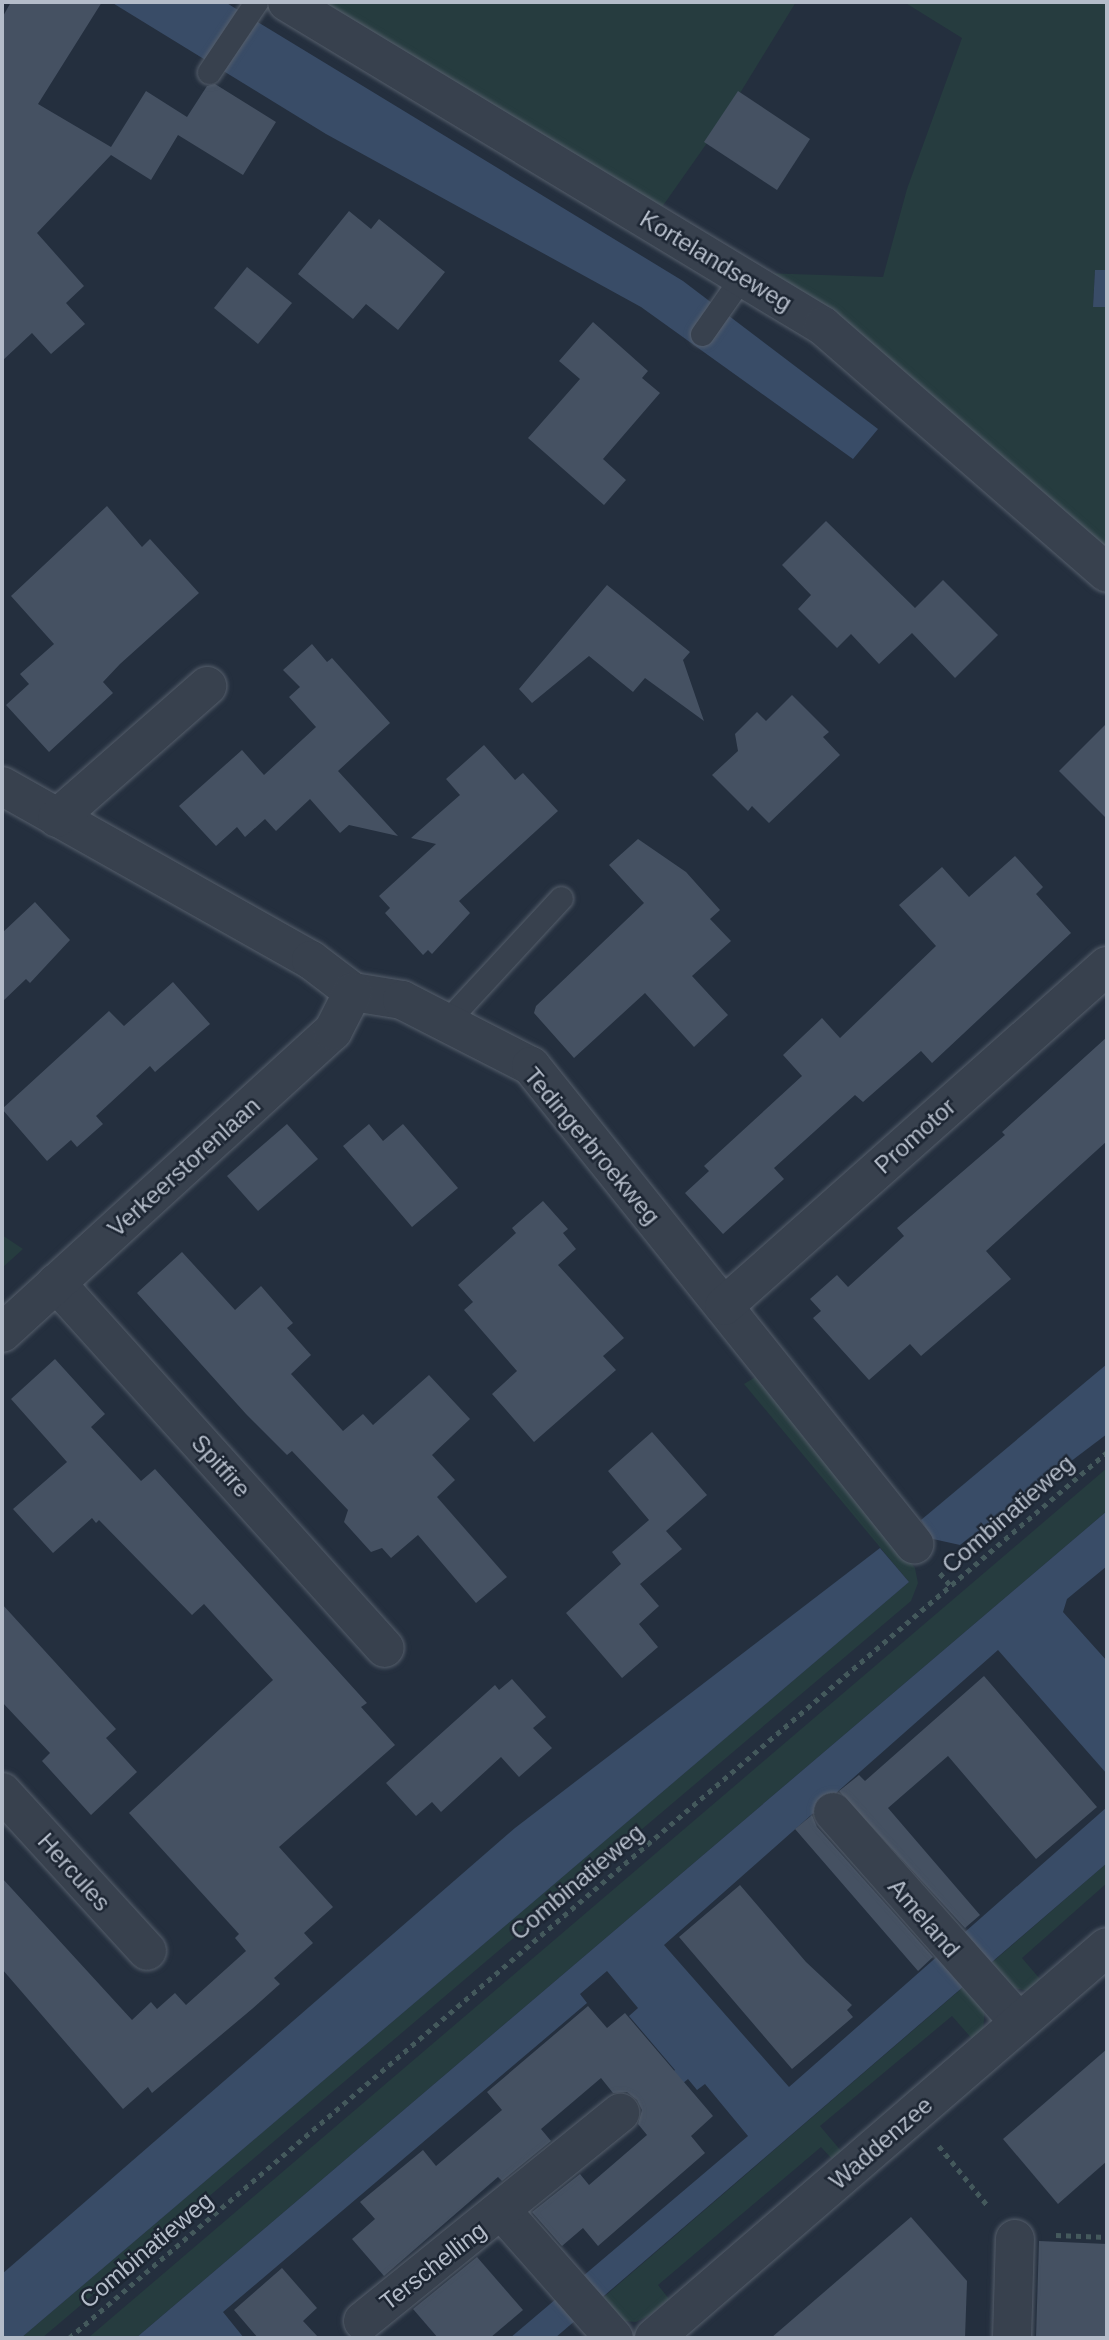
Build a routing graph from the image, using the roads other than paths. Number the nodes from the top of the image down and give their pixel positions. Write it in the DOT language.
graph roads {
  1 [pos="256,2"];
  2 [pos="287,2"];
  3 [pos="209,72"];
  4 [pos="742,277"];
  5 [pos="702,334"];
  6 [pos="1107,573"];
  7 [pos="207,686"];
  8 [pos="2,786"];
  9 [pos="57,818"];
  10 [pos="561,898"];
  11 [pos="1107,966"];
  12 [pos="354,992"];
  13 [pos="448,1020"];
  14 [pos="56,1283"];
  15 [pos="723,1306"];
  16 [pos="2,1333"];
  17 [pos="914,1544"];
  18 [pos="385,1648"];
  19 [pos="2,1792"];
  20 [pos="833,1812"];
  21 [pos="1107,1947"];
  22 [pos="147,1951"];
  23 [pos="1019,2022"];
  24 [pos="620,2113"];
  25 [pos="502,2211"];
  26 [pos="1015,2239"];
  27 [pos="363,2321"];
  28 [pos="605,2328"];
  29 [pos="654,2338"];
  30 [pos="1012,2338"];
  1 -- 3 [label="lane"];
  2 -- 4 [label="street, Kortelandseweg"];
  4 -- 5 [label="lane"];
  4 -- 6 [label="street, Kortelandseweg"];
  7 -- 9 [label="street"];
  8 -- 9 [label="street, Tedingerbroekweg"];
  9 -- 12 [label="street, Tedingerbroekweg"];
  10 -- 13 [label="lane"];
  11 -- 15 [label="street, Promotor"];
  12 -- 13 [label="street, Tedingerbroekweg"];
  12 -- 14 [label="street, Verkeerstorenlaan"];
  13 -- 15 [label="street, Tedingerbroekweg"];
  14 -- 16 [label="street, Verkeerstorenlaan"];
  14 -- 18 [label="street, Spitfire"];
  15 -- 17 [label="street, Tedingerbroekweg"];
  19 -- 22 [label="street, Hercules"];
  20 -- 23 [label="street, Ameland"];
  21 -- 23 [label="street, Waddenzee"];
  23 -- 29 [label="street, Waddenzee"];
  24 -- 25 [label="street, Terschelling"];
  25 -- 27 [label="street, Terschelling"];
  25 -- 28 [label="street, Terschelling"];
  26 -- 30 [label="street"];
}
